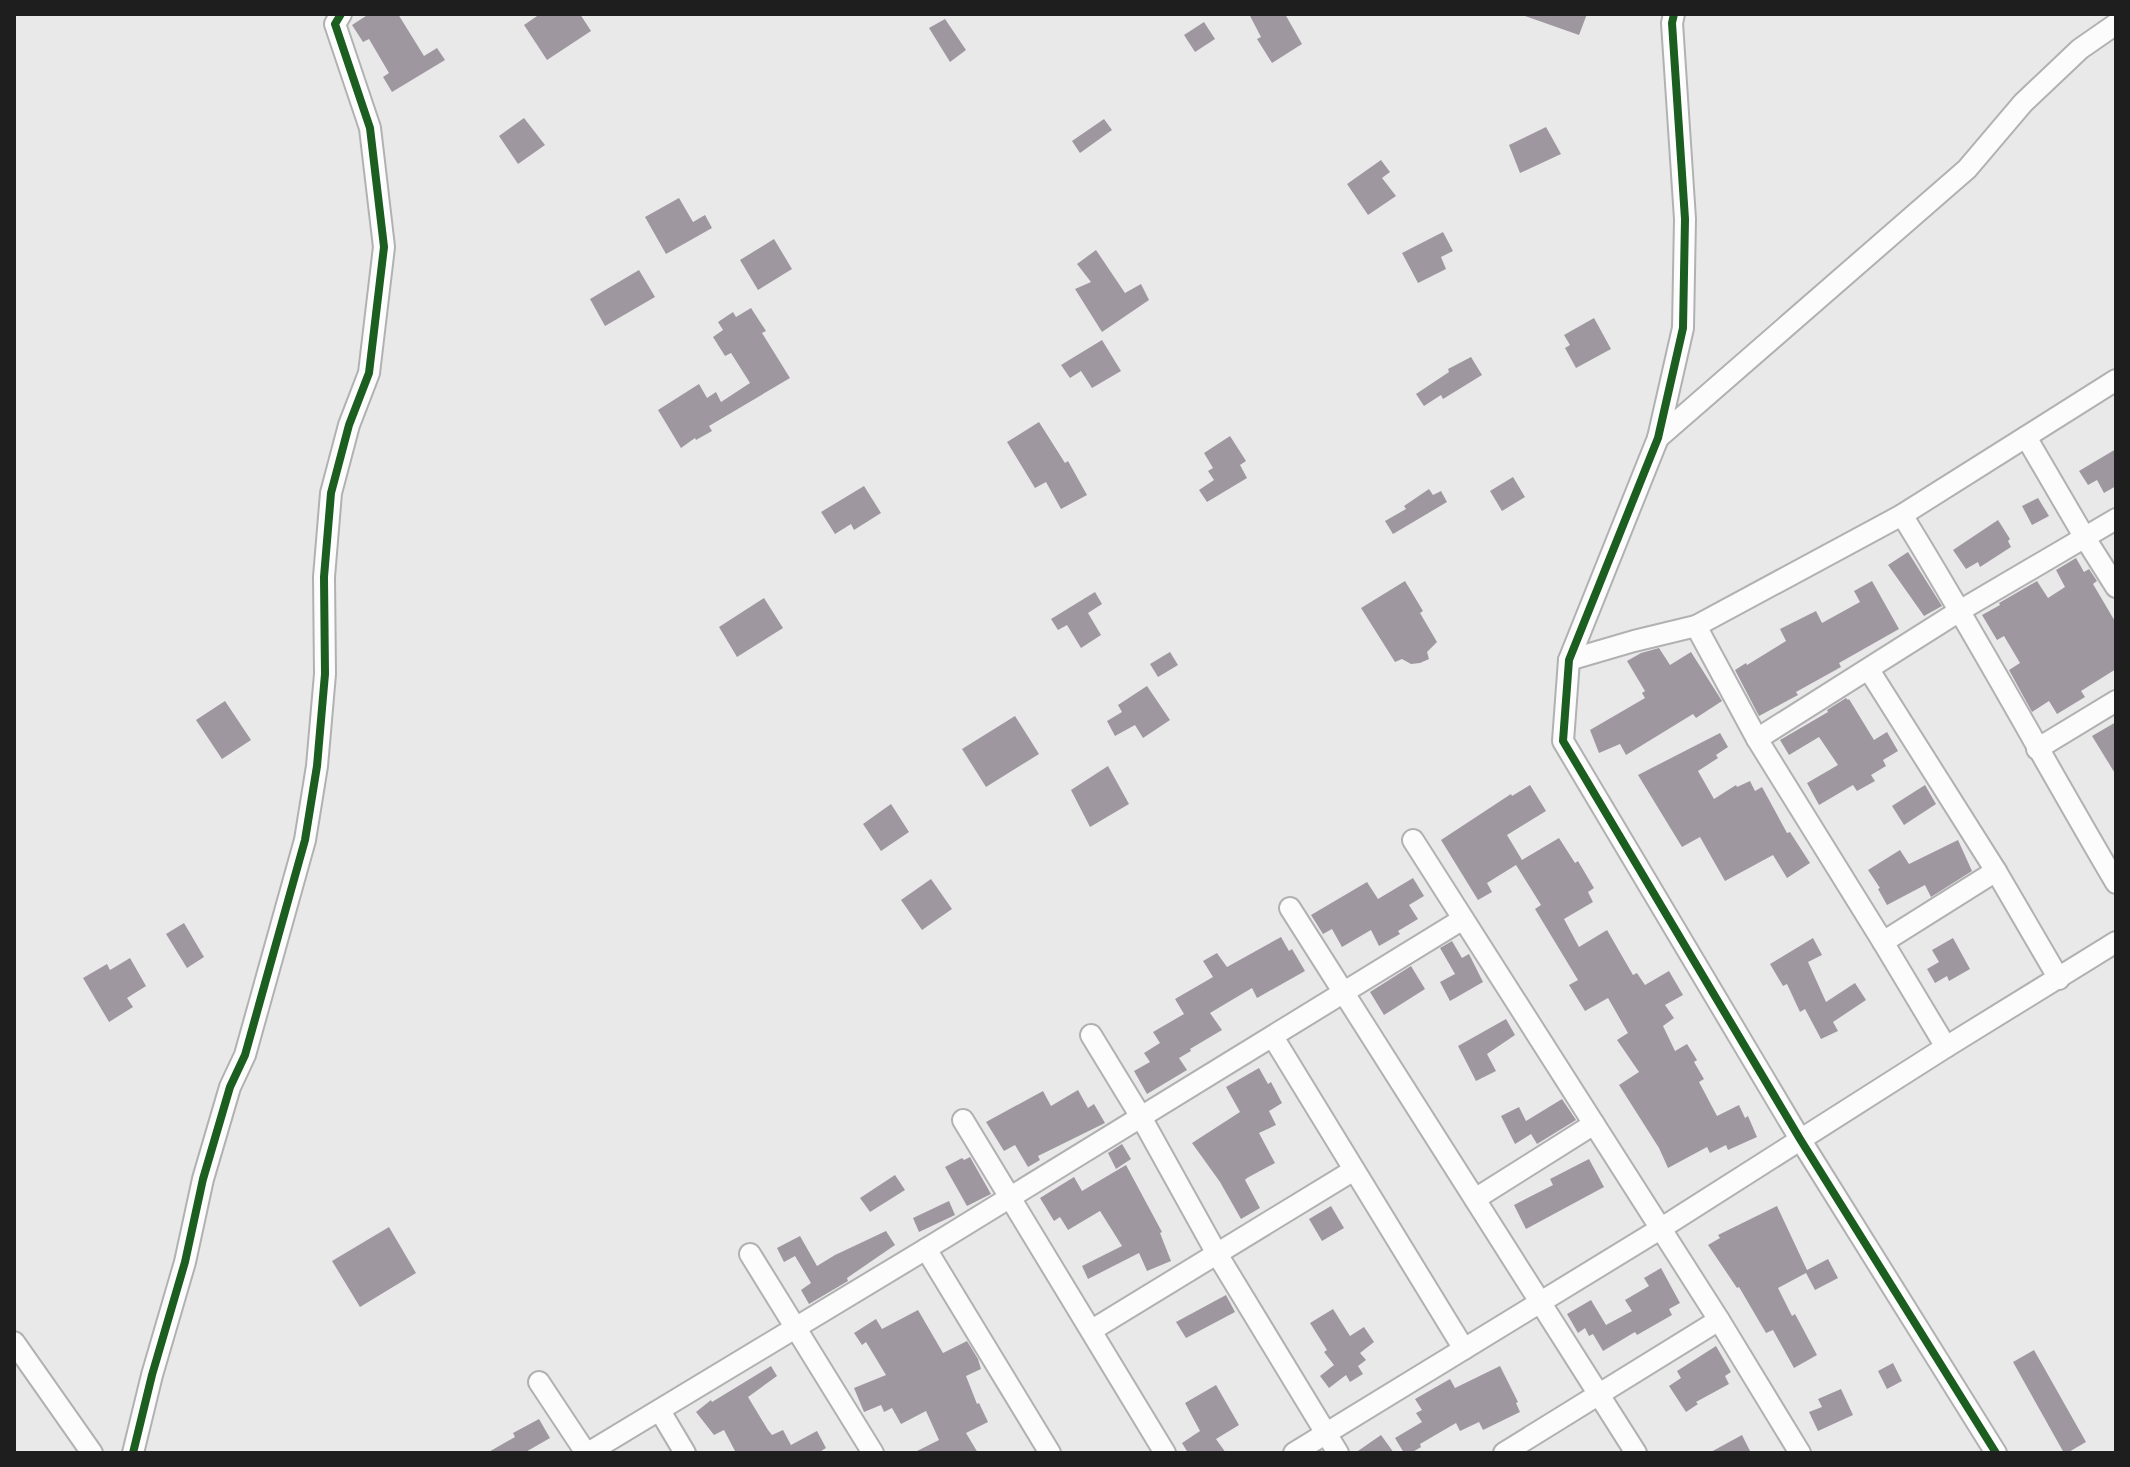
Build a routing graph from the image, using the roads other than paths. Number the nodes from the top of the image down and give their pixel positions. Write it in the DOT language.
graph roads {
  1 [pos="341,14"];
  2 [pos="1674,14"];
  3 [pos="2116,24"];
  4 [pos="2116,380"];
  5 [pos="2026,437"];
  6 [pos="1658,438"];
  7 [pos="1902,515"];
  8 [pos="2116,519"];
  9 [pos="2085,538"];
  10 [pos="2116,587"];
  11 [pos="1961,610"];
  12 [pos="1696,626"];
  13 [pos="1569,660"];
  14 [pos="1869,670"];
  15 [pos="2116,701"];
  16 [pos="1757,739"];
  17 [pos="2037,749"];
  18 [pos="1413,840"];
  19 [pos="1996,871"];
  20 [pos="2116,883"];
  21 [pos="1290,908"];
  22 [pos="1463,919"];
  23 [pos="1883,942"];
  24 [pos="2116,942"];
  25 [pos="2059,979"];
  26 [pos="1344,993"];
  27 [pos="1091,1035"];
  28 [pos="1273,1037"];
  29 [pos="1946,1047"];
  30 [pos="1141,1117"];
  31 [pos="963,1120"];
  32 [pos="1594,1124"];
  33 [pos="1800,1139"];
  34 [pos="1354,1170"];
  35 [pos="1011,1196"];
  36 [pos="1475,1199"];
  37 [pos="1660,1229"];
  38 [pos="926,1249"];
  39 [pos="750,1254"];
  40 [pos="1217,1254"];
  41 [pos="1540,1303"];
  42 [pos="1719,1320"];
  43 [pos="795,1328"];
  44 [pos="1092,1330"];
  45 [pos="14,1342"];
  46 [pos="1464,1349"];
  47 [pos="539,1382"];
  48 [pos="1599,1395"];
  49 [pos="660,1411"];
  50 [pos="1326,1434"];
  51 [pos="1506,1452"];
  52 [pos="1797,1452"];
  53 [pos="92,1453"];
  54 [pos="133,1453"];
  55 [pos="587,1453"];
  56 [pos="685,1453"];
  57 [pos="873,1453"];
  58 [pos="1050,1453"];
  59 [pos="1165,1453"];
  60 [pos="1294,1453"];
  61 [pos="1338,1453"];
  62 [pos="1636,1453"];
  63 [pos="1996,1453"];
  1 -- 54 [label="street"];
  2 -- 6 [label="street"];
  3 -- 6 [label="street"];
  4 -- 5 [label="street"];
  5 -- 7 [label="street"];
  5 -- 9 [label="street"];
  6 -- 13 [label="street"];
  7 -- 11 [label="street"];
  7 -- 12 [label="street"];
  8 -- 9 [label="street"];
  9 -- 10 [label="street"];
  9 -- 11 [label="street"];
  11 -- 14 [label="street"];
  11 -- 17 [label="street"];
  12 -- 13 [label="street"];
  12 -- 16 [label="street"];
  13 -- 33 [label="street"];
  14 -- 16 [label="street"];
  14 -- 19 [label="street"];
  15 -- 17 [label="street"];
  16 -- 23 [label="street"];
  17 -- 20 [label="street"];
  18 -- 22 [label="street"];
  19 -- 23 [label="street"];
  19 -- 25 [label="street"];
  21 -- 26 [label="street"];
  22 -- 26 [label="street"];
  22 -- 32 [label="street"];
  23 -- 29 [label="street"];
  24 -- 25 [label="street"];
  25 -- 29 [label="street"];
  26 -- 28 [label="street"];
  26 -- 36 [label="street"];
  27 -- 30 [label="street"];
  28 -- 30 [label="street"];
  28 -- 34 [label="street"];
  29 -- 33 [label="street"];
  30 -- 35 [label="street"];
  30 -- 40 [label="street"];
  31 -- 35 [label="street"];
  32 -- 36 [label="street"];
  32 -- 37 [label="street"];
  33 -- 37 [label="street"];
  33 -- 63 [label="street"];
  34 -- 40 [label="street"];
  34 -- 46 [label="street"];
  35 -- 38 [label="street"];
  35 -- 44 [label="street"];
  36 -- 41 [label="street"];
  37 -- 41 [label="street"];
  37 -- 42 [label="street"];
  38 -- 43 [label="street"];
  38 -- 58 [label="street"];
  39 -- 43 [label="street"];
  40 -- 44 [label="street"];
  40 -- 50 [label="street"];
  41 -- 46 [label="street"];
  41 -- 48 [label="street"];
  42 -- 48 [label="street"];
  42 -- 52 [label="street"];
  43 -- 49 [label="street"];
  43 -- 57 [label="street"];
  44 -- 59 [label="street"];
  45 -- 53 [label="street"];
  46 -- 50 [label="street"];
  47 -- 55 [label="street"];
  48 -- 51 [label="street"];
  48 -- 62 [label="street"];
  49 -- 55 [label="street"];
  49 -- 56 [label="street"];
  50 -- 60 [label="street"];
  50 -- 61 [label="street"];
}
